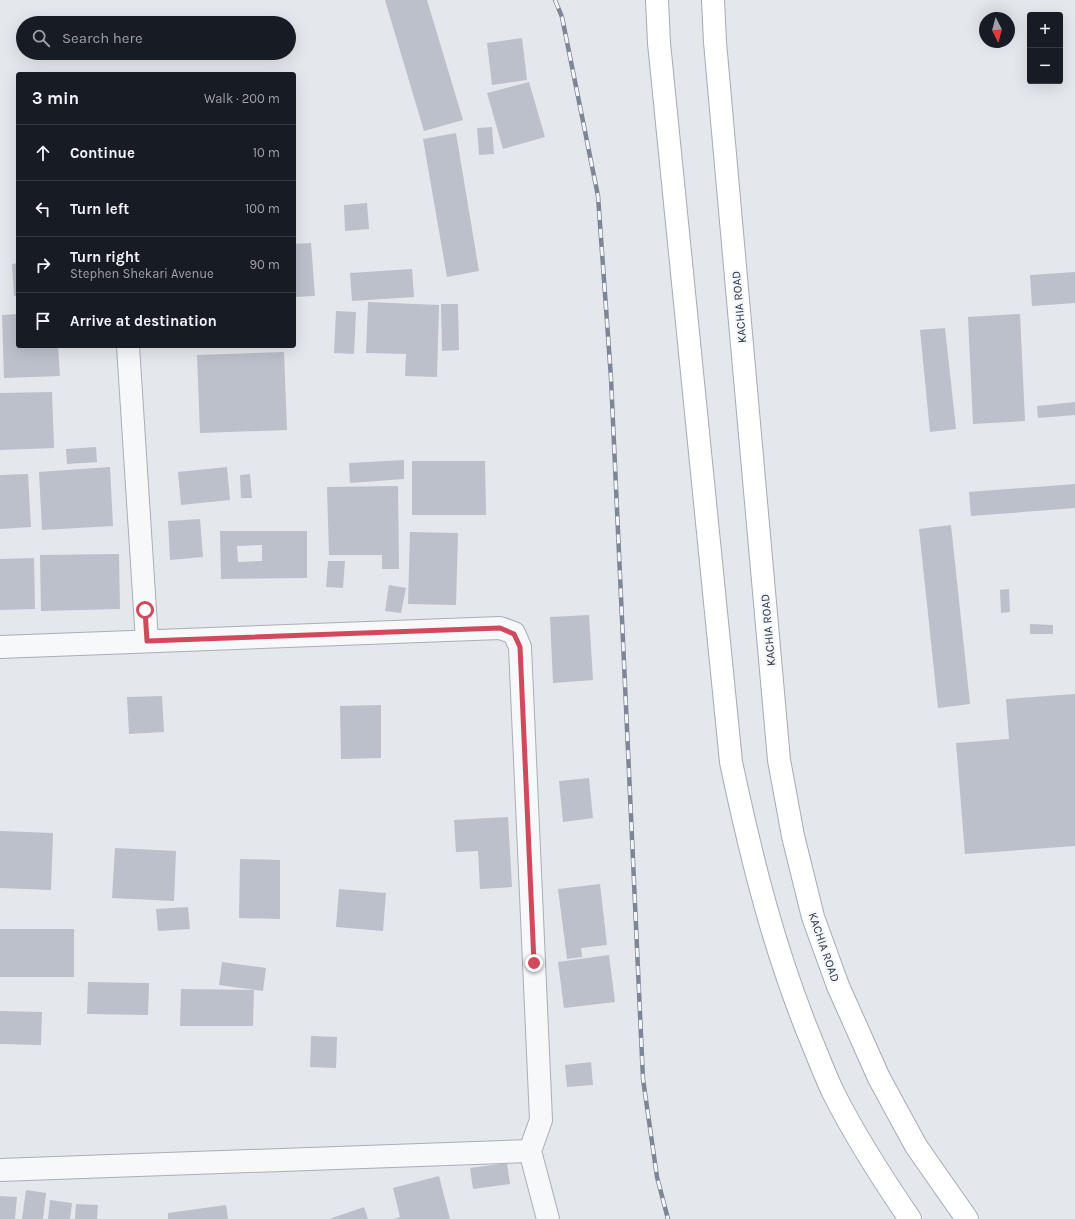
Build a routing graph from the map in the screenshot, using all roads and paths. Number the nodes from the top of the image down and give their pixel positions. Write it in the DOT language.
graph roads {
  1 [pos="657,0"];
  2 [pos="714,0"];
  3 [pos="128,348"];
  4 [pos="147,641"];
  5 [pos="0,647"];
  6 [pos="530,1151"];
  7 [pos="0,1170"];
  8 [pos="548,1219"];
  9 [pos="910,1219"];
  10 [pos="966,1219"];
  1 -- 9 [label="main road"];
  2 -- 10 [label="main road, KACHIA ROAD"];
  3 -- 4 [label="street"];
  4 -- 5 [label="street"];
  4 -- 6 [label="street"];
  6 -- 7 [label="street"];
  6 -- 8 [label="street"];
}
